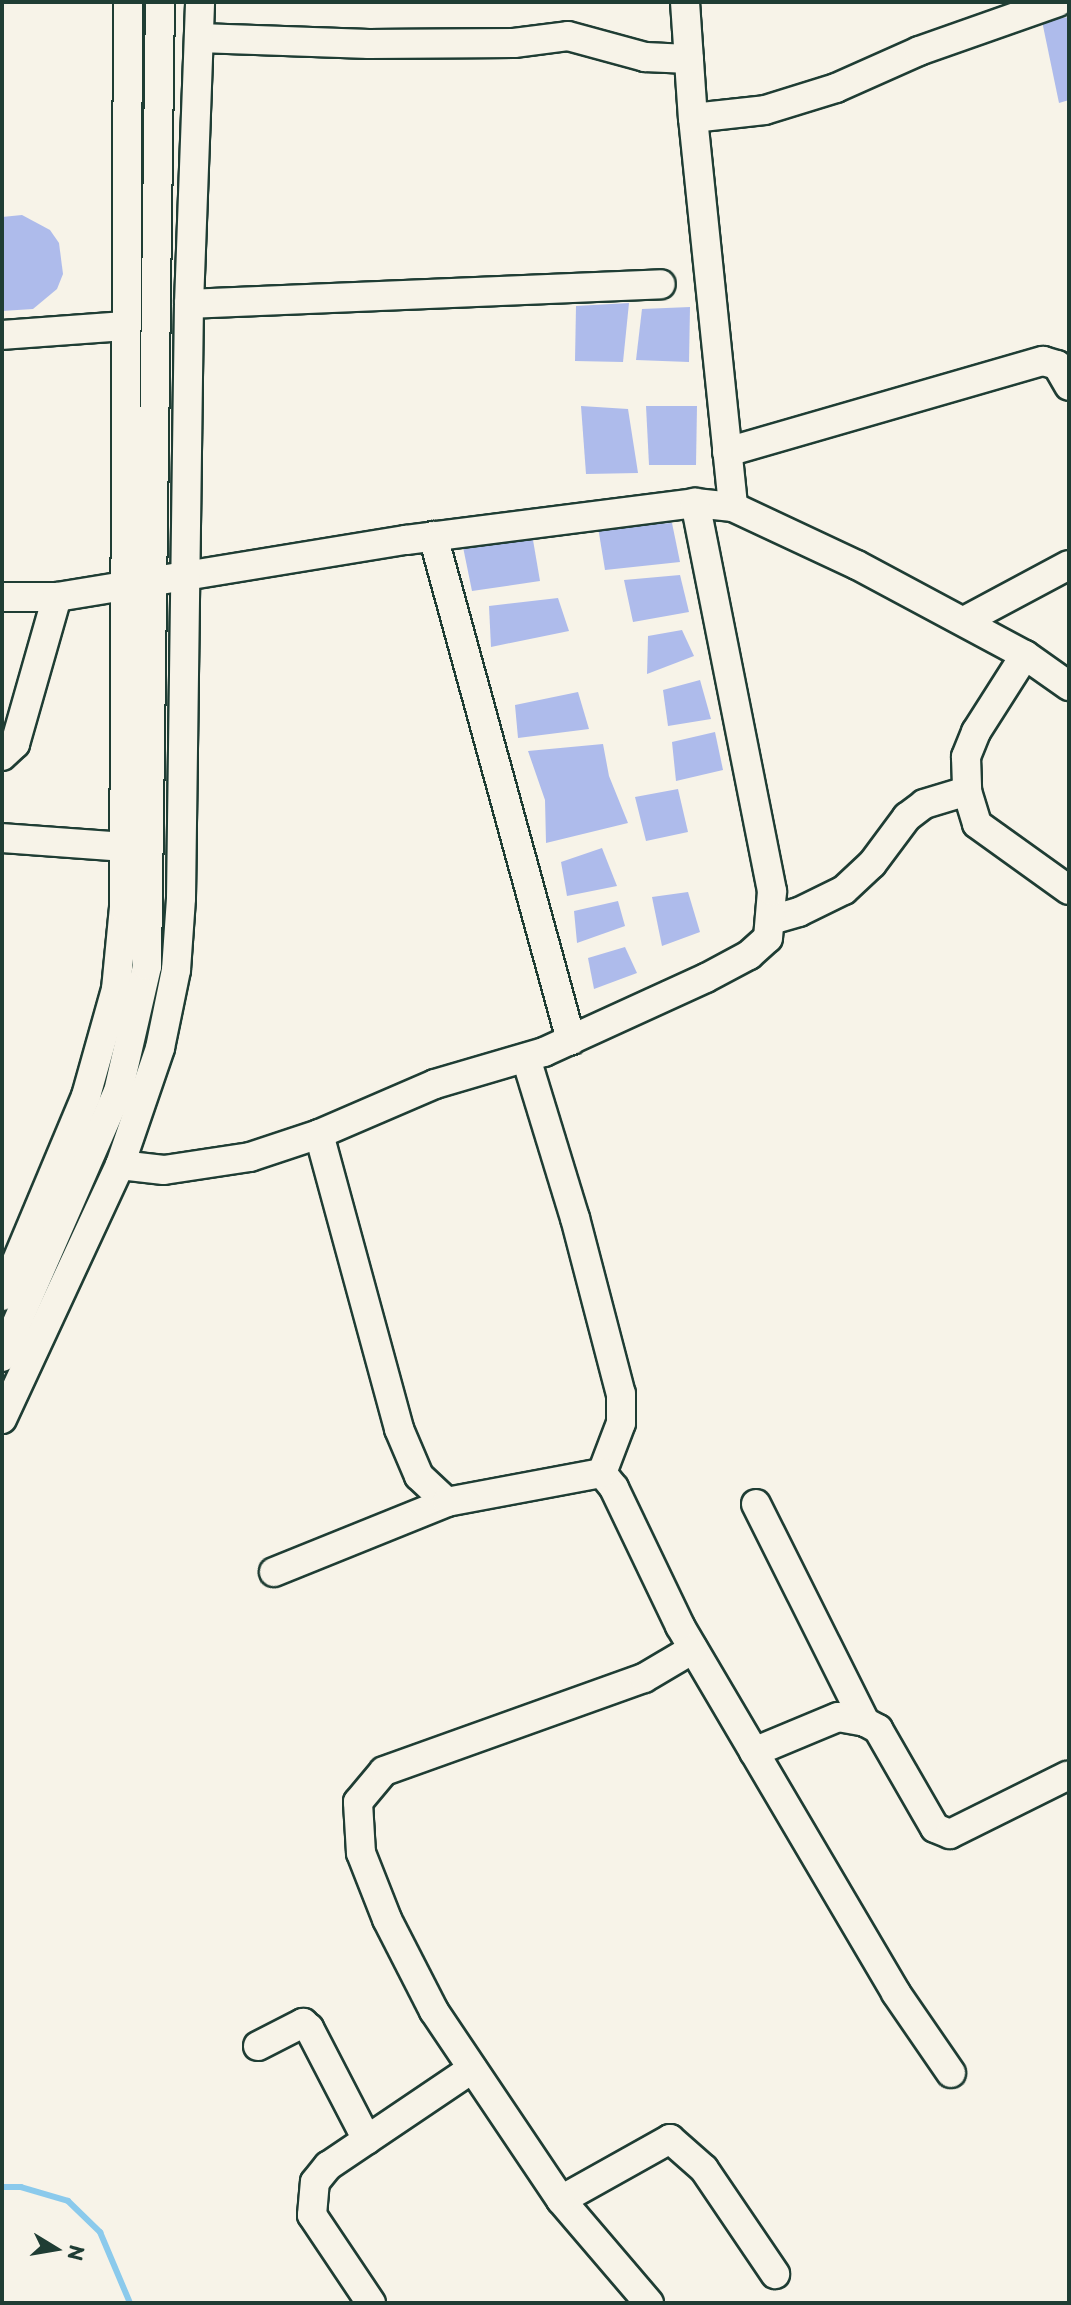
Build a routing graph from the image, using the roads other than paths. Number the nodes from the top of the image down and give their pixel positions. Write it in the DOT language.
graph roads {
  1 [pos="128,2"];
  2 [pos="160,2"];
  3 [pos="200,2"];
  4 [pos="685,2"];
  5 [pos="1058,2"];
  6 [pos="199,38"];
  7 [pos="689,59"];
  8 [pos="693,118"];
  9 [pos="661,284"];
  10 [pos="189,304"];
  11 [pos="125,326"];
  12 [pos="2,335"];
  13 [pos="1069,386"];
  14 [pos="727,452"];
  15 [pos="695,503"];
  16 [pos="733,507"];
  17 [pos="433,536"];
  18 [pos="1069,565"];
  19 [pos="184,575"];
  20 [pos="139,583"];
  21 [pos="2,597"];
  22 [pos="57,597"];
  23 [pos="964,621"];
  24 [pos="1025,655"];
  25 [pos="1069,686"];
  26 [pos="2,756"];
  27 [pos="967,791"];
  28 [pos="2,838"];
  29 [pos="125,847"];
  30 [pos="1069,890"];
  31 [pos="771,920"];
  32 [pos="570,1040"];
  33 [pos="526,1058"];
  34 [pos="318,1134"];
  35 [pos="120,1165"];
  36 [pos="2,1296"];
  37 [pos="2,1357"];
  38 [pos="2,1419"];
  39 [pos="601,1473"];
  40 [pos="447,1502"];
  41 [pos="756,1504"];
  42 [pos="274,1572"];
  43 [pos="693,1649"];
  44 [pos="865,1722"];
  45 [pos="754,1752"];
  46 [pos="1067,1776"];
  47 [pos="258,2046"];
  48 [pos="472,2069"];
  49 [pos="951,2073"];
  50 [pos="367,2140"];
  51 [pos="561,2200"];
  52 [pos="775,2274"];
  53 [pos="371,2303"];
  54 [pos="649,2303"];
  1 -- 11 [label="street"];
  2 -- 20 [label="street"];
  3 -- 6 [label="street"];
  4 -- 7 [label="street"];
  5 -- 8 [label="street"];
  6 -- 7 [label="street"];
  6 -- 10 [label="street"];
  7 -- 8 [label="street"];
  8 -- 14 [label="street"];
  9 -- 10 [label="street"];
  10 -- 19 [label="street"];
  11 -- 12 [label="street"];
  11 -- 20 [label="street"];
  13 -- 14 [label="street"];
  14 -- 16 [label="street"];
  15 -- 16 [label="street"];
  15 -- 17 [label="street"];
  15 -- 31 [label="street"];
  16 -- 23 [label="street"];
  17 -- 19 [label="street"];
  17 -- 32 [label="street"];
  18 -- 23 [label="street"];
  19 -- 20 [label="street"];
  19 -- 35 [label="street"];
  20 -- 22 [label="street"];
  20 -- 29 [label="street"];
  20 -- 37 [label="street"];
  21 -- 22 [label="street"];
  22 -- 26 [label="street"];
  23 -- 24 [label="street"];
  24 -- 25 [label="street"];
  24 -- 27 [label="street"];
  27 -- 30 [label="street"];
  27 -- 31 [label="street"];
  28 -- 29 [label="street"];
  29 -- 36 [label="street"];
  31 -- 32 [label="street"];
  32 -- 33 [label="street"];
  33 -- 34 [label="street"];
  33 -- 39 [label="street"];
  34 -- 35 [label="street"];
  34 -- 40 [label="street"];
  35 -- 38 [label="street"];
  39 -- 40 [label="street"];
  39 -- 43 [label="street"];
  40 -- 42 [label="street"];
  41 -- 44 [label="street"];
  43 -- 45 [label="street"];
  43 -- 48 [label="street"];
  44 -- 45 [label="street"];
  44 -- 46 [label="street"];
  45 -- 49 [label="street"];
  47 -- 50 [label="street"];
  48 -- 50 [label="street"];
  48 -- 51 [label="street"];
  50 -- 53 [label="street"];
  51 -- 52 [label="street"];
  51 -- 54 [label="street"];
}
